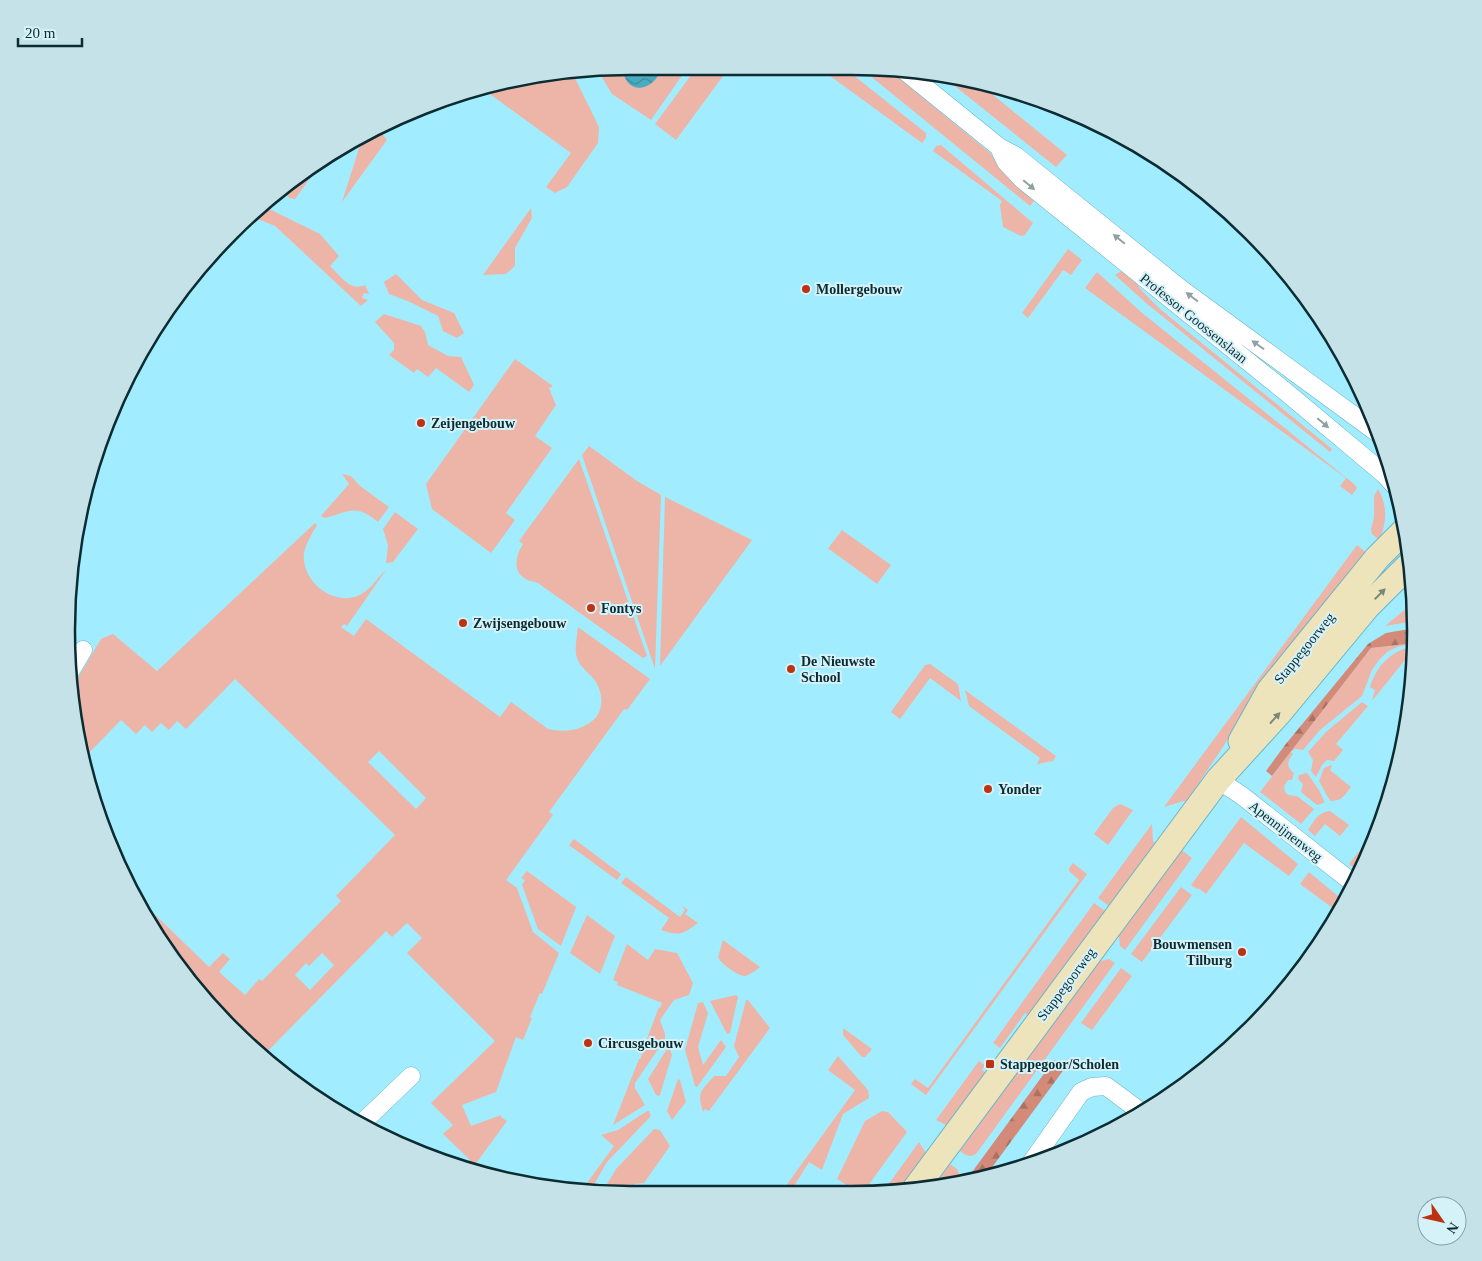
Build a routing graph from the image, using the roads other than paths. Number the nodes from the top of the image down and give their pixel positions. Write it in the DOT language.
graph roads {
  1 [pos="915,79"];
  2 [pos="999,147"];
  3 [pos="1368,426"];
  4 [pos="1384,474"];
  5 [pos="1398,537"];
  6 [pos="1403,571"];
  7 [pos="83,650"];
  8 [pos="76,662"];
  9 [pos="1218,780"];
  10 [pos="1348,879"];
  11 [pos="411,1076"];
  12 [pos="1135,1108"];
  13 [pos="366,1119"];
  14 [pos="1037,1154"];
  15 [pos="920,1181"];
  1 -- 2 [label="street, Professor Goossenslaan"];
  3 -- 2 [label="street, Professor Goossenslaan, one-way"];
  2 -- 4 [label="street, Professor Goossenslaan, one-way"];
  5 -- 9 [label="street, Stappegoorweg"];
  9 -- 6 [label="street, Stappegoorweg, one-way"];
  7 -- 8 [label="street"];
  9 -- 10 [label="street, Apennijnenweg"];
  9 -- 15 [label="street, Stappegoorweg"];
  11 -- 13 [label="street"];
  12 -- 14 [label="street"];
}
